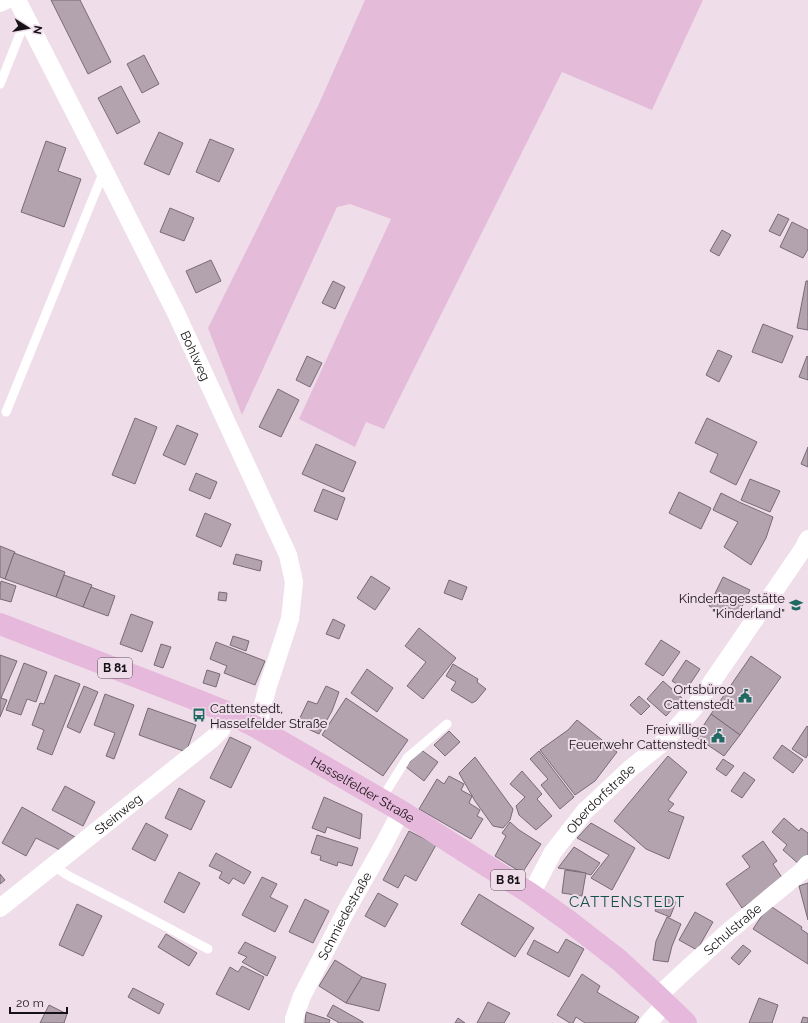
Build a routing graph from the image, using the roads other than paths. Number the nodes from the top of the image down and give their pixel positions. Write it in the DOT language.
graph roads {
  1 [pos="6,0"];
  2 [pos="17,0"];
  3 [pos="0,3"];
  4 [pos="26,18"];
  5 [pos="0,84"];
  6 [pos="104,170"];
  7 [pos="6,412"];
  8 [pos="806,546"];
  9 [pos="0,624"];
  10 [pos="229,713"];
  11 [pos="447,724"];
  12 [pos="256,727"];
  13 [pos="381,800"];
  14 [pos="401,811"];
  15 [pos="808,864"];
  16 [pos="54,866"];
  17 [pos="531,894"];
  18 [pos="0,908"];
  19 [pos="208,949"];
  20 [pos="662,999"];
  21 [pos="294,1023"];
  22 [pos="648,1023"];
  23 [pos="686,1023"];
  1 -- 3 [label="street"];
  2 -- 4 [label="street, Bohlweg"];
  4 -- 5 [label="lane"];
  4 -- 6 [label="street, Bohlweg"];
  6 -- 7 [label="lane"];
  6 -- 12 [label="street, Bohlweg"];
  8 -- 17 [label="street, Oberdorfstraße"];
  9 -- 10 [label="main road, Hasselfelder Straße / B 81"];
  10 -- 12 [label="main road, Hasselfelder Straße / B 81"];
  10 -- 16 [label="street, Steinweg"];
  11 -- 13 [label="lane"];
  12 -- 13 [label="main road, Hasselfelder Straße / B 81"];
  13 -- 14 [label="main road, Hasselfelder Straße / B 81"];
  14 -- 17 [label="main road, Hasselfelder Straße / B 81"];
  14 -- 21 [label="street, Schmiedestraße"];
  15 -- 20 [label="street, Schulstraße"];
  16 -- 18 [label="street, Steinweg"];
  16 -- 19 [label="lane"];
  17 -- 20 [label="main road, Hasselfelder Straße / B 81"];
  20 -- 22 [label="street, Schulstraße"];
  20 -- 23 [label="main road, Hasselfelder Straße / B 81"];
}
